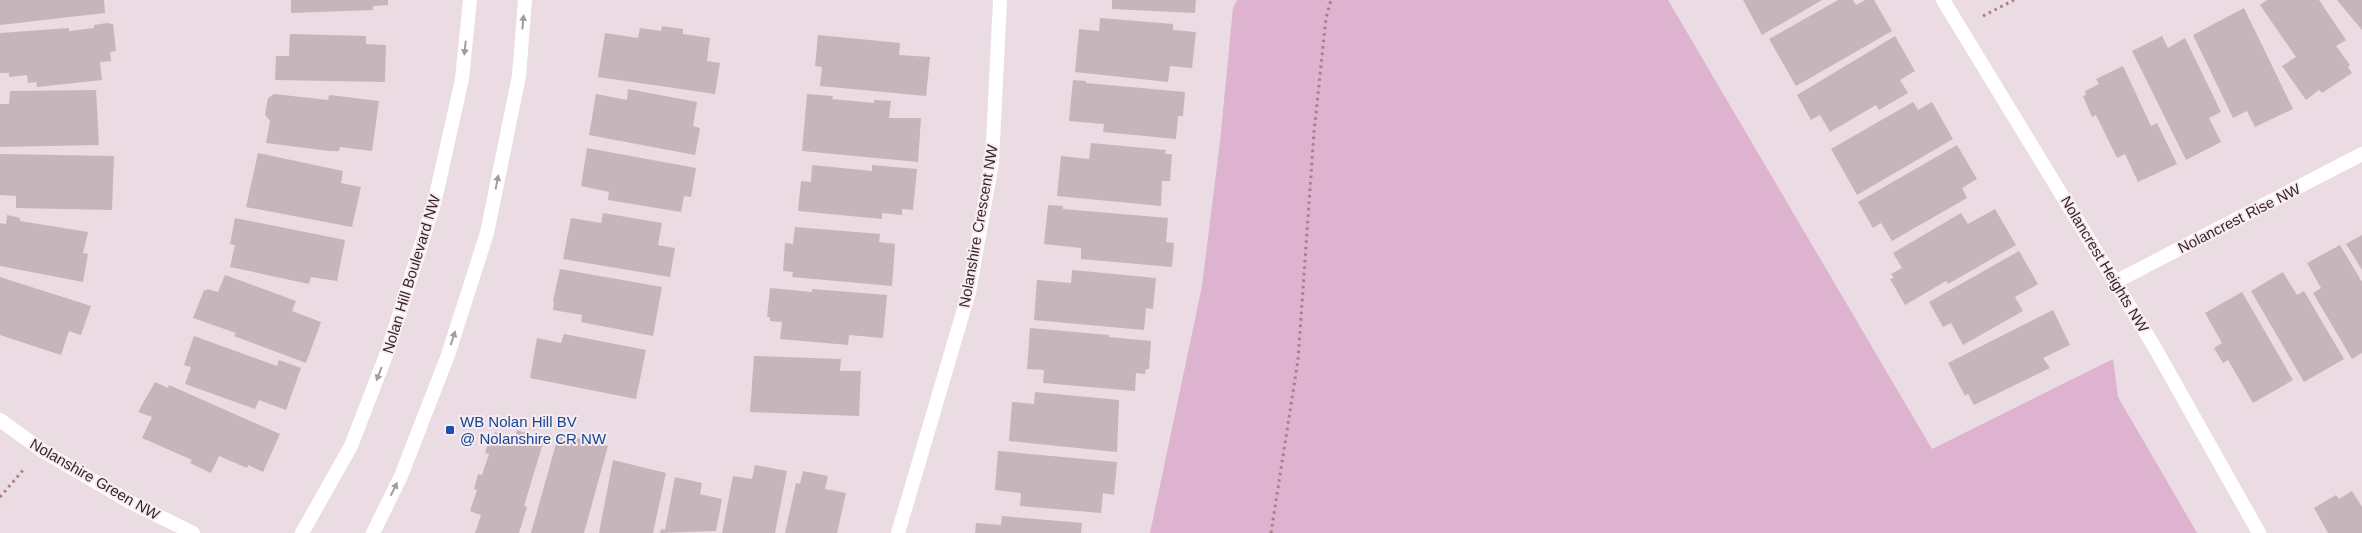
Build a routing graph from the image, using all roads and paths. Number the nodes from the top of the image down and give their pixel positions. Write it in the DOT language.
graph roads {
  1 [pos="470,0"];
  2 [pos="525,0"];
  3 [pos="1000,0"];
  4 [pos="1331,0"];
  5 [pos="1943,0"];
  6 [pos="2014,0"];
  7 [pos="1960,28"];
  8 [pos="2362,154"];
  9 [pos="2116,282"];
  10 [pos="0,420"];
  11 [pos="42,452"];
  12 [pos="0,497"];
  13 [pos="193,533"];
  14 [pos="302,533"];
  15 [pos="373,533"];
  16 [pos="898,533"];
  17 [pos="1271,533"];
  18 [pos="2259,533"];
  1 -- 14 [label="street, Nolan Hill Boulevard NW, one-way"];
  15 -- 2 [label="street, one-way"];
  3 -- 16 [label="street, Nolanshire Crescent NW"];
  4 -- 17 [label="path"];
  5 -- 7 [label="street, Nolancrest Heights NW"];
  6 -- 7 [label="path"];
  7 -- 9 [label="street, Nolancrest Heights NW"];
  8 -- 9 [label="street, Nolancrest Rise NW"];
  9 -- 18 [label="street, Nolancrest Heights NW"];
  10 -- 11 [label="street, Nolanshire Green NW"];
  11 -- 12 [label="path"];
  11 -- 13 [label="street, Nolanshire Green NW"];
}
